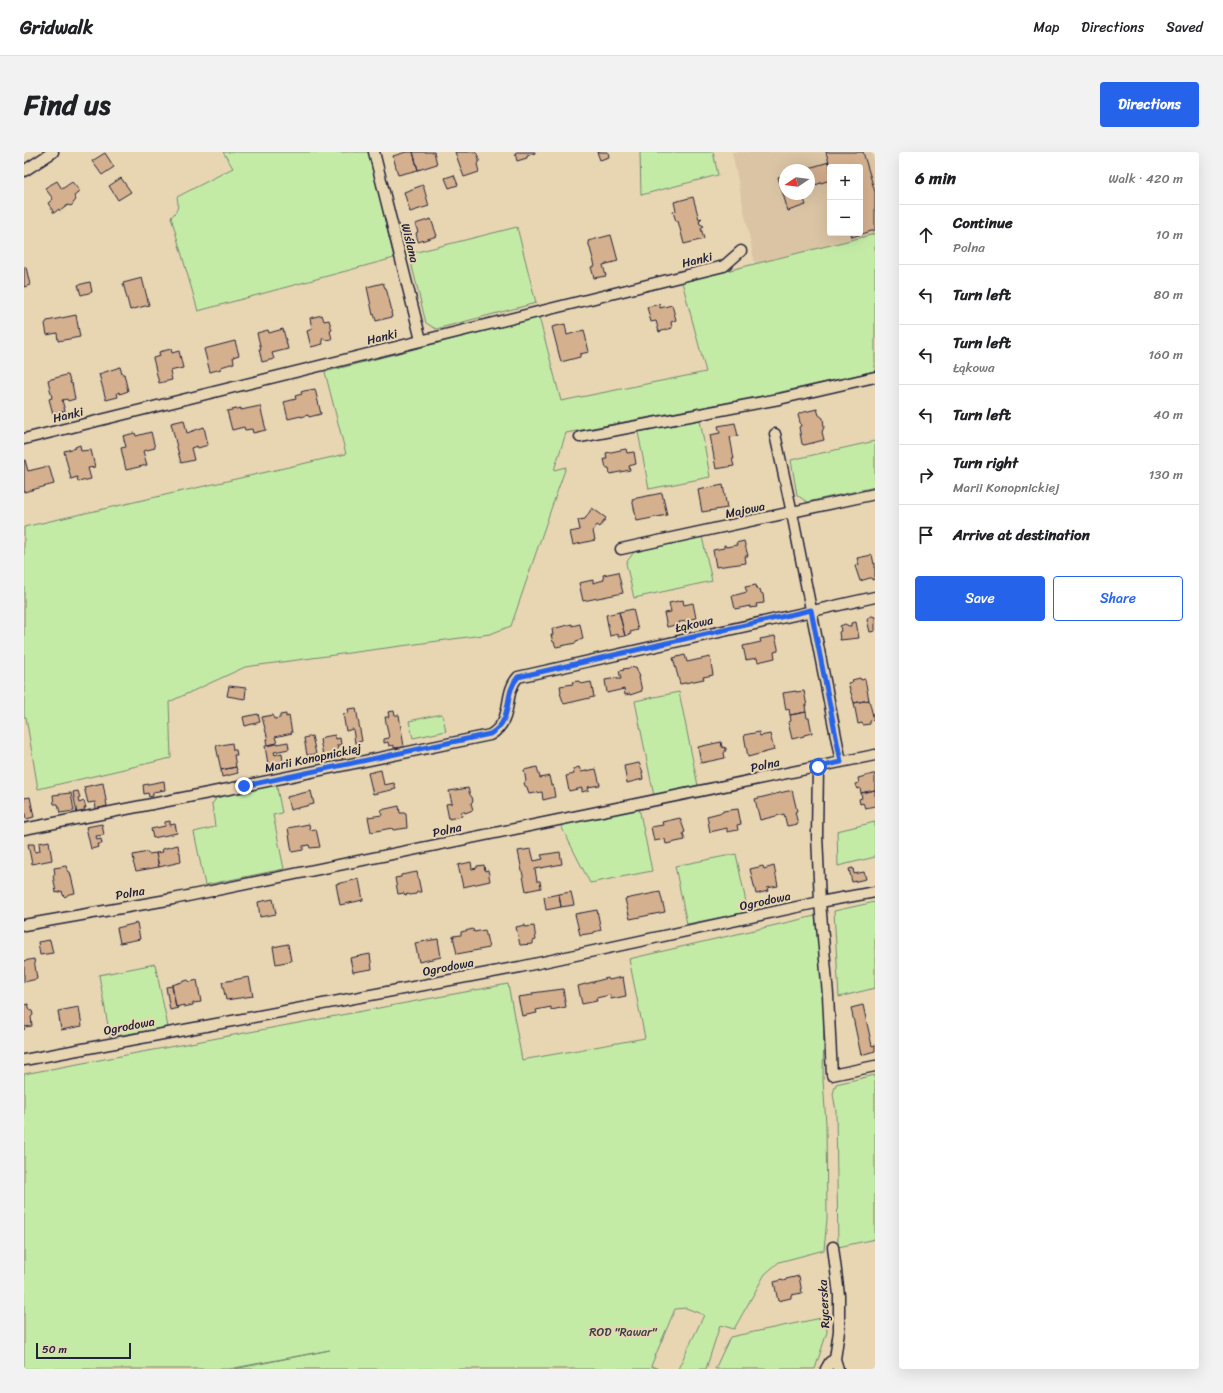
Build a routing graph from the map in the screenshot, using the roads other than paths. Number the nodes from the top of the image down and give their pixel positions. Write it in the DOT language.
graph roads {
  1 [pos="52,152"];
  2 [pos="374,152"];
  3 [pos="24,171"];
  4 [pos="741,251"];
  5 [pos="421,340"];
  6 [pos="875,377"];
  7 [pos="774,434"];
  8 [pos="580,437"];
  9 [pos="24,439"];
  10 [pos="875,494"];
  11 [pos="792,513"];
  12 [pos="621,549"];
  13 [pos="875,596"];
  14 [pos="811,610"];
  15 [pos="490,734"];
  16 [pos="875,755"];
  17 [pos="841,762"];
  18 [pos="818,767"];
  19 [pos="24,829"];
  20 [pos="875,892"];
  21 [pos="820,902"];
  22 [pos="24,924"];
  23 [pos="24,1060"];
  24 [pos="875,1066"];
  25 [pos="833,1247"];
  26 [pos="835,1359"];
  27 [pos="826,1369"];
  28 [pos="838,1369"];
  1 -- 3 [label="street"];
  2 -- 5 [label="street, Wiślana"];
  4 -- 5 [label="street, Hanki"];
  5 -- 9 [label="street, Hanki"];
  6 -- 8 [label="street"];
  7 -- 11 [label="street"];
  10 -- 11 [label="street, Majowa"];
  11 -- 12 [label="street, Majowa"];
  11 -- 14 [label="street"];
  13 -- 14 [label="street, Łąkowa"];
  14 -- 15 [label="street, Łąkowa"];
  14 -- 17 [label="street"];
  15 -- 19 [label="street, Marii Konopnickiej"];
  16 -- 17 [label="street, Polna"];
  17 -- 18 [label="street, Polna"];
  18 -- 21 [label="street"];
  18 -- 22 [label="street, Polna"];
  20 -- 21 [label="street, Ogrodowa"];
  21 -- 23 [label="street, Ogrodowa"];
  21 -- 24 [label="street"];
  25 -- 26 [label="street, Rycerska"];
  26 -- 27 [label="street"];
  26 -- 28 [label="street, Rycerska"];
}
